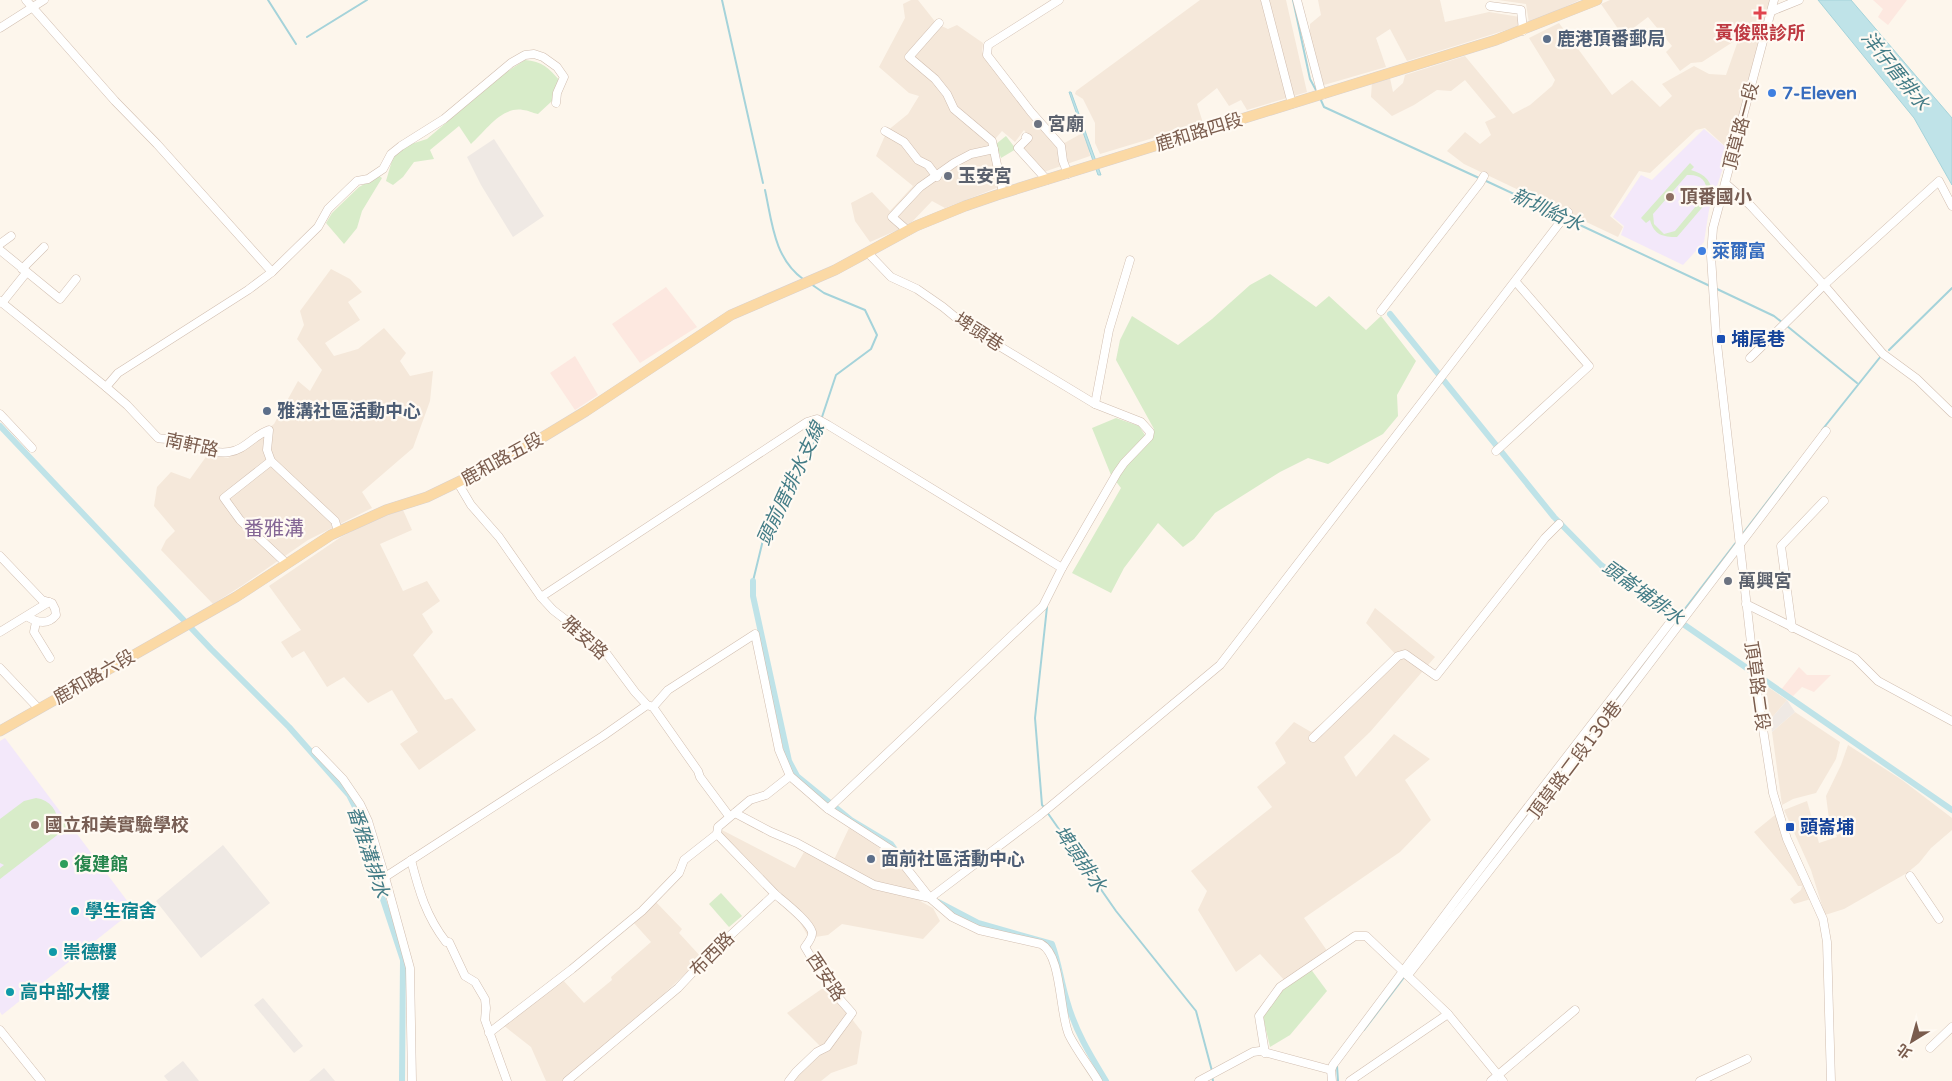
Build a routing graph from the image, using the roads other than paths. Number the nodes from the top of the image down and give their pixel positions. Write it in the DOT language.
graph roads {
  1 [pos="26,0"];
  2 [pos="44,0"];
  3 [pos="1059,0"];
  4 [pos="1265,0"];
  5 [pos="1297,0"];
  6 [pos="1520,0"];
  7 [pos="1597,0"];
  8 [pos="1774,0"];
  9 [pos="1799,0"];
  10 [pos="1490,6"];
  11 [pos="33,8"];
  12 [pos="1521,10"];
  13 [pos="1772,11"];
  14 [pos="939,23"];
  15 [pos="0,28"];
  16 [pos="1523,31"];
  17 [pos="1322,95"];
  18 [pos="556,103"];
  19 [pos="1292,104"];
  20 [pos="885,131"];
  21 [pos="1026,137"];
  22 [pos="994,150"];
  23 [pos="1068,174"];
  24 [pos="1484,176"];
  25 [pos="937,177"];
  26 [pos="1047,180"];
  27 [pos="1726,184"];
  28 [pos="1003,193"];
  29 [pos="1952,206"];
  30 [pos="1568,212"];
  31 [pos="908,231"];
  32 [pos="11,236"];
  33 [pos="0,244"];
  34 [pos="44,247"];
  35 [pos="0,250"];
  36 [pos="868,253"];
  37 [pos="1130,260"];
  38 [pos="24,271"];
  39 [pos="272,272"];
  40 [pos="76,278"];
  41 [pos="1516,282"];
  42 [pos="1712,282"];
  43 [pos="807,283"];
  44 [pos="1824,285"];
  45 [pos="1,302"];
  46 [pos="1382,310"];
  47 [pos="1750,358"];
  48 [pos="106,387"];
  49 [pos="1095,404"];
  50 [pos="1952,413"];
  51 [pos="0,414"];
  52 [pos="1826,431"];
  53 [pos="32,448"];
  54 [pos="1498,448"];
  55 [pos="271,461"];
  56 [pos="458,483"];
  57 [pos="1824,501"];
  58 [pos="1559,524"];
  59 [pos="338,531"];
  60 [pos="1740,544"];
  61 [pos="0,556"];
  62 [pos="287,564"];
  63 [pos="1062,568"];
  64 [pos="541,597"];
  65 [pos="48,602"];
  66 [pos="1746,604"];
  67 [pos="28,617"];
  68 [pos="1672,620"];
  69 [pos="36,622"];
  70 [pos="188,624"];
  71 [pos="1792,628"];
  72 [pos="0,632"];
  73 [pos="50,658"];
  74 [pos="0,668"];
  75 [pos="650,706"];
  76 [pos="38,709"];
  77 [pos="1952,721"];
  78 [pos="0,731"];
  79 [pos="1313,738"];
  80 [pos="316,751"];
  81 [pos="790,776"];
  82 [pos="828,809"];
  83 [pos="732,814"];
  84 [pos="717,834"];
  85 [pos="411,860"];
  86 [pos="1910,876"];
  87 [pos="385,878"];
  88 [pos="775,894"];
  89 [pos="930,898"];
  90 [pos="1939,919"];
  91 [pos="1406,973"];
  92 [pos="1575,1010"];
  93 [pos="1448,1014"];
  94 [pos="1952,1027"];
  95 [pos="0,1030"];
  96 [pos="489,1032"];
  97 [pos="1930,1048"];
  98 [pos="1265,1053"];
  99 [pos="1747,1059"];
  100 [pos="1331,1070"];
  101 [pos="1500,1078"];
  102 [pos="1203,1079"];
  103 [pos="41,1081"];
  104 [pos="412,1081"];
  105 [pos="507,1081"];
  106 [pos="567,1081"];
  107 [pos="789,1081"];
  108 [pos="1098,1081"];
  109 [pos="1332,1081"];
  110 [pos="1350,1081"];
  111 [pos="1491,1081"];
  112 [pos="1700,1081"];
  113 [pos="1832,1081"];
  1 -- 11 [label="street"];
  2 -- 11 [label="street"];
  3 -- 23 [label="street"];
  4 -- 19 [label="street"];
  5 -- 17 [label="street"];
  6 -- 12 [label="street"];
  7 -- 16 [label="main road, 鹿和路四段"];
  8 -- 13 [label="street, 頂草路一段"];
  9 -- 13 [label="street"];
  10 -- 12 [label="street"];
  11 -- 15 [label="street"];
  11 -- 39 [label="street"];
  12 -- 16 [label="street"];
  13 -- 27 [label="street, 頂草路一段"];
  14 -- 22 [label="street"];
  16 -- 17 [label="main road, 鹿和路四段"];
  17 -- 19 [label="main road, 鹿和路四段"];
  18 -- 39 [label="street"];
  19 -- 23 [label="main road, 鹿和路四段"];
  20 -- 25 [label="street"];
  21 -- 26 [label="street"];
  22 -- 25 [label="street"];
  22 -- 28 [label="street"];
  23 -- 26 [label="main road, 鹿和路四段"];
  24 -- 46 [label="street"];
  25 -- 31 [label="street"];
  26 -- 28 [label="main road, 鹿和路四段"];
  27 -- 42 [label="street, 頂草路一段"];
  27 -- 44 [label="street"];
  28 -- 31 [label="main road, 鹿和路四段"];
  29 -- 44 [label="street"];
  30 -- 41 [label="street"];
  31 -- 36 [label="main road, 鹿和路四段"];
  32 -- 33 [label="street"];
  34 -- 38 [label="street"];
  35 -- 38 [label="street"];
  36 -- 43 [label="main road, 鹿和路四段"];
  36 -- 49 [label="street, 埤頭巷"];
  37 -- 49 [label="street"];
  38 -- 40 [label="street"];
  38 -- 45 [label="street"];
  39 -- 48 [label="street"];
  41 -- 54 [label="street"];
  41 -- 89 [label="street"];
  42 -- 60 [label="street, 頂草路二段"];
  43 -- 56 [label="main road, 鹿和路五段"];
  44 -- 47 [label="street"];
  44 -- 50 [label="street"];
  45 -- 48 [label="street, 南軒路"];
  48 -- 55 [label="street, 南軒路"];
  49 -- 63 [label="street, 埤頭巷"];
  51 -- 53 [label="street"];
  52 -- 60 [label="street, 頂草路二段130巷"];
  55 -- 59 [label="street"];
  55 -- 62 [label="street"];
  56 -- 59 [label="main road, 鹿和路五段"];
  56 -- 64 [label="street, 雅安路"];
  57 -- 71 [label="street"];
  58 -- 79 [label="street"];
  59 -- 62 [label="main road, 鹿和路五段"];
  60 -- 66 [label="street, 頂草路二段"];
  60 -- 91 [label="street, 頂草路二段130巷"];
  61 -- 65 [label="street"];
  62 -- 70 [label="main road, 鹿和路五段"];
  63 -- 64 [label="street"];
  63 -- 82 [label="street"];
  64 -- 75 [label="street, 雅安路"];
  65 -- 67 [label="street"];
  65 -- 69 [label="street"];
  66 -- 71 [label="street"];
  66 -- 113 [label="street, 頂草路二段"];
  67 -- 69 [label="street"];
  67 -- 72 [label="street"];
  68 -- 91 [label="street"];
  69 -- 73 [label="street"];
  70 -- 76 [label="main road, 鹿和路六段"];
  71 -- 77 [label="street"];
  74 -- 76 [label="street"];
  75 -- 81 [label="street"];
  75 -- 83 [label="street, 雅安路"];
  75 -- 85 [label="street"];
  76 -- 78 [label="main road, 鹿和路六段"];
  80 -- 87 [label="street"];
  81 -- 82 [label="street"];
  81 -- 83 [label="street"];
  82 -- 89 [label="street"];
  83 -- 84 [label="street"];
  83 -- 89 [label="street, 雅安路"];
  84 -- 88 [label="street"];
  84 -- 96 [label="street"];
  85 -- 87 [label="street"];
  85 -- 96 [label="street"];
  86 -- 90 [label="street"];
  87 -- 104 [label="street"];
  88 -- 106 [label="street, 布西路"];
  88 -- 107 [label="street, 西安路"];
  89 -- 108 [label="street"];
  91 -- 93 [label="street"];
  91 -- 98 [label="street"];
  91 -- 100 [label="street"];
  92 -- 101 [label="street"];
  93 -- 101 [label="street"];
  93 -- 110 [label="street"];
  94 -- 97 [label="street"];
  95 -- 103 [label="street"];
  96 -- 105 [label="street"];
  98 -- 100 [label="street"];
  98 -- 102 [label="street"];
  99 -- 112 [label="street"];
  100 -- 109 [label="street"];
  101 -- 111 [label="street"];
}
